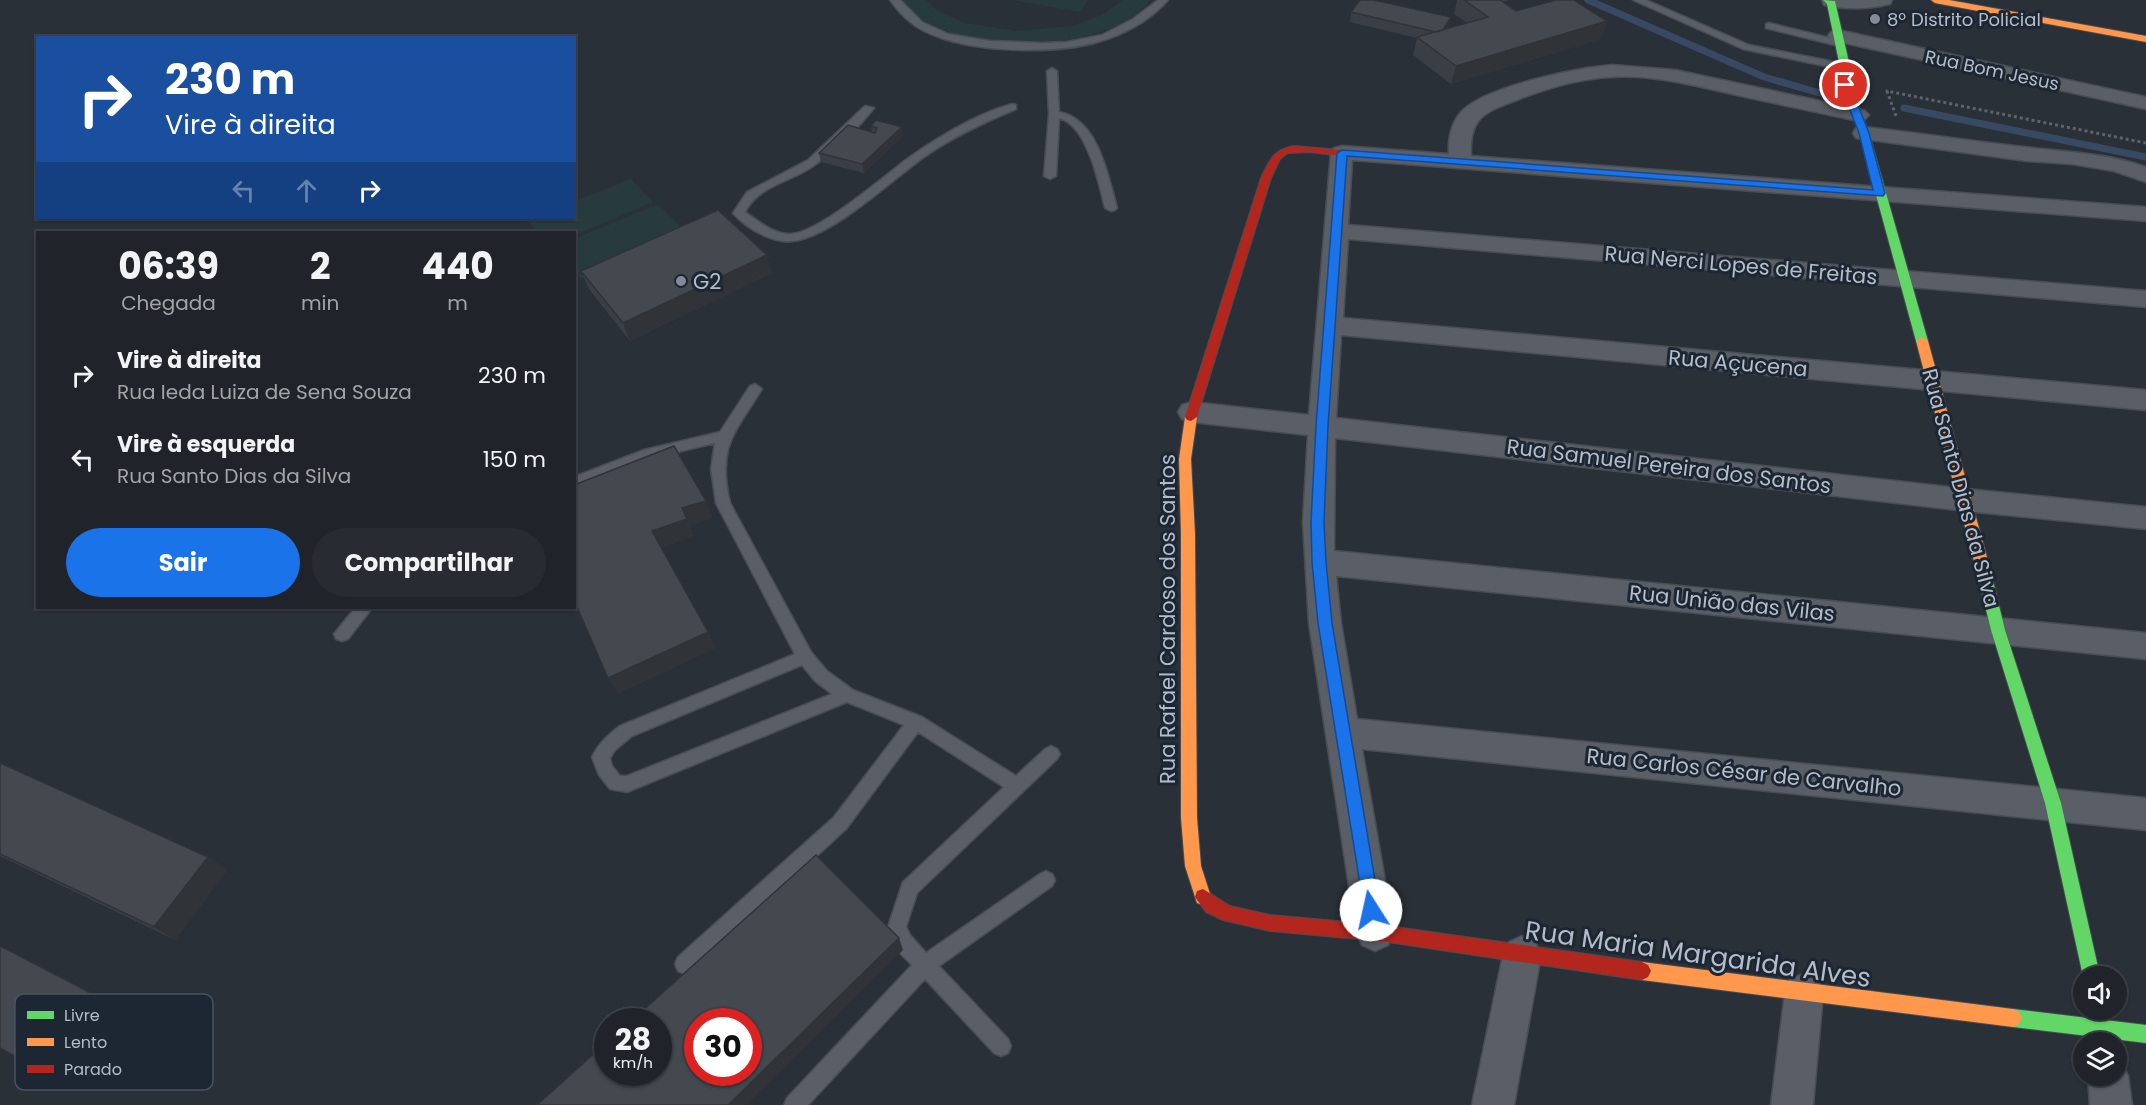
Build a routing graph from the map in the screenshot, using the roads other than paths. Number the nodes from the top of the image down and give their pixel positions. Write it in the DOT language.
graph roads {
  1 [pos="895,0"];
  2 [pos="1163,0"];
  3 [pos="1638,0"];
  4 [pos="1883,0"];
  5 [pos="1935,0"];
  6 [pos="1827,1"];
  7 [pos="1769,26"];
  8 [pos="1838,39"];
  9 [pos="2146,39"];
  10 [pos="1052,60"];
  11 [pos="1844,73"];
  12 [pos="2146,103"];
  13 [pos="1012,106"];
  14 [pos="869,108"];
  15 [pos="1054,114"];
  16 [pos="1858,117"];
  17 [pos="1342,153"];
  18 [pos="1460,162"];
  19 [pos="2146,175"];
  20 [pos="1050,176"];
  21 [pos="1880,193"];
  22 [pos="1111,208"];
  23 [pos="2146,214"];
  24 [pos="1337,231"];
  25 [pos="1904,278"];
  26 [pos="2146,299"];
  27 [pos="1330,325"];
  28 [pos="1933,381"];
  29 [pos="755,389"];
  30 [pos="2146,400"];
  31 [pos="1192,412"];
  32 [pos="1322,426"];
  33 [pos="724,436"];
  34 [pos="576,482"];
  35 [pos="1966,500"];
  36 [pos="2146,518"];
  37 [pos="1319,562"];
  38 [pos="363,609"];
  39 [pos="1998,630"];
  40 [pos="342,634"];
  41 [pos="2146,646"];
  42 [pos="805,657"];
  43 [pos="847,695"];
  44 [pos="916,722"];
  45 [pos="1341,732"];
  46 [pos="1051,754"];
  47 [pos="1017,786"];
  48 [pos="2054,802"];
  49 [pos="2146,814"];
  50 [pos="1046,880"];
  51 [pos="1244,919"];
  52 [pos="1375,932"];
  53 [pos="1522,955"];
  54 [pos="685,964"];
  55 [pos="926,965"];
  56 [pos="2090,966"];
  57 [pos="1804,993"];
  58 [pos="2103,1027"];
  59 [pos="2146,1034"];
  60 [pos="1001,1046"];
  61 [pos="2109,1086"];
  62 [pos="794,1105"];
  63 [pos="1493,1105"];
  64 [pos="1792,1105"];
  65 [pos="2111,1105"];
  1 -- 10 [label="lane"];
  2 -- 10 [label="lane"];
  3 -- 11 [label="lane"];
  4 -- 6 [label="street"];
  5 -- 9 [label="street"];
  6 -- 8 [label="street, Rua Santo Dias da Silva"];
  7 -- 8 [label="lane"];
  8 -- 11 [label="street, Rua Santo Dias da Silva"];
  8 -- 12 [label="street, Rua Bom Jesus"];
  10 -- 15 [label="lane"];
  11 -- 16 [label="street, Rua Santo Dias da Silva"];
  13 -- 14 [label="lane"];
  15 -- 20 [label="lane"];
  15 -- 22 [label="lane"];
  16 -- 18 [label="street"];
  16 -- 19 [label="street"];
  16 -- 21 [label="street, Rua Santo Dias da Silva"];
  17 -- 18 [label="street"];
  17 -- 24 [label="street"];
  17 -- 31 [label="street, Rua Rafael Cardoso dos Santos"];
  18 -- 21 [label="street"];
  21 -- 23 [label="street"];
  21 -- 25 [label="street, Rua Santo Dias da Silva"];
  24 -- 25 [label="street, Rua Nerci Lopes de Freitas"];
  24 -- 27 [label="street"];
  25 -- 26 [label="street, Rua Nerci Lopes de Freitas"];
  25 -- 28 [label="street, Rua Santo Dias da Silva"];
  27 -- 28 [label="street, Rua Açucena"];
  27 -- 32 [label="street"];
  28 -- 30 [label="street, Rua Açucena"];
  28 -- 35 [label="street, Rua Santo Dias da Silva"];
  29 -- 33 [label="lane"];
  31 -- 32 [label="street, Rua Samuel Pereira dos Santos"];
  31 -- 51 [label="street, Rua Rafael Cardoso dos Santos"];
  32 -- 35 [label="street, Rua Samuel Pereira dos Santos"];
  32 -- 37 [label="street"];
  33 -- 34 [label="lane"];
  33 -- 42 [label="lane"];
  35 -- 36 [label="street, Rua Samuel Pereira dos Santos"];
  35 -- 39 [label="street, Rua Santo Dias da Silva"];
  37 -- 39 [label="street, Rua União das Vilas"];
  37 -- 45 [label="street"];
  38 -- 40 [label="lane"];
  39 -- 41 [label="street, Rua União das Vilas"];
  39 -- 48 [label="street, Rua Santo Dias da Silva"];
  42 -- 43 [label="lane"];
  42 -- 43 [label="lane"];
  43 -- 44 [label="lane"];
  44 -- 47 [label="lane"];
  44 -- 54 [label="lane"];
  45 -- 48 [label="street, Rua Carlos César de Carvalho"];
  45 -- 52 [label="street"];
  46 -- 47 [label="lane"];
  47 -- 55 [label="lane"];
  48 -- 49 [label="street, Rua Carlos César de Carvalho"];
  48 -- 56 [label="street, Rua Santo Dias da Silva"];
  50 -- 55 [label="lane"];
  51 -- 52 [label="street, Rua Maria Margarida Alves"];
  52 -- 53 [label="street, Rua Maria Margarida Alves"];
  53 -- 57 [label="street, Rua Maria Margarida Alves"];
  53 -- 63 [label="street"];
  55 -- 60 [label="lane"];
  55 -- 62 [label="lane"];
  57 -- 58 [label="street, Rua Maria Margarida Alves"];
  57 -- 64 [label="street"];
  58 -- 59 [label="street, Rua Maria Margarida Alves"];
  61 -- 65 [label="street"];
}
